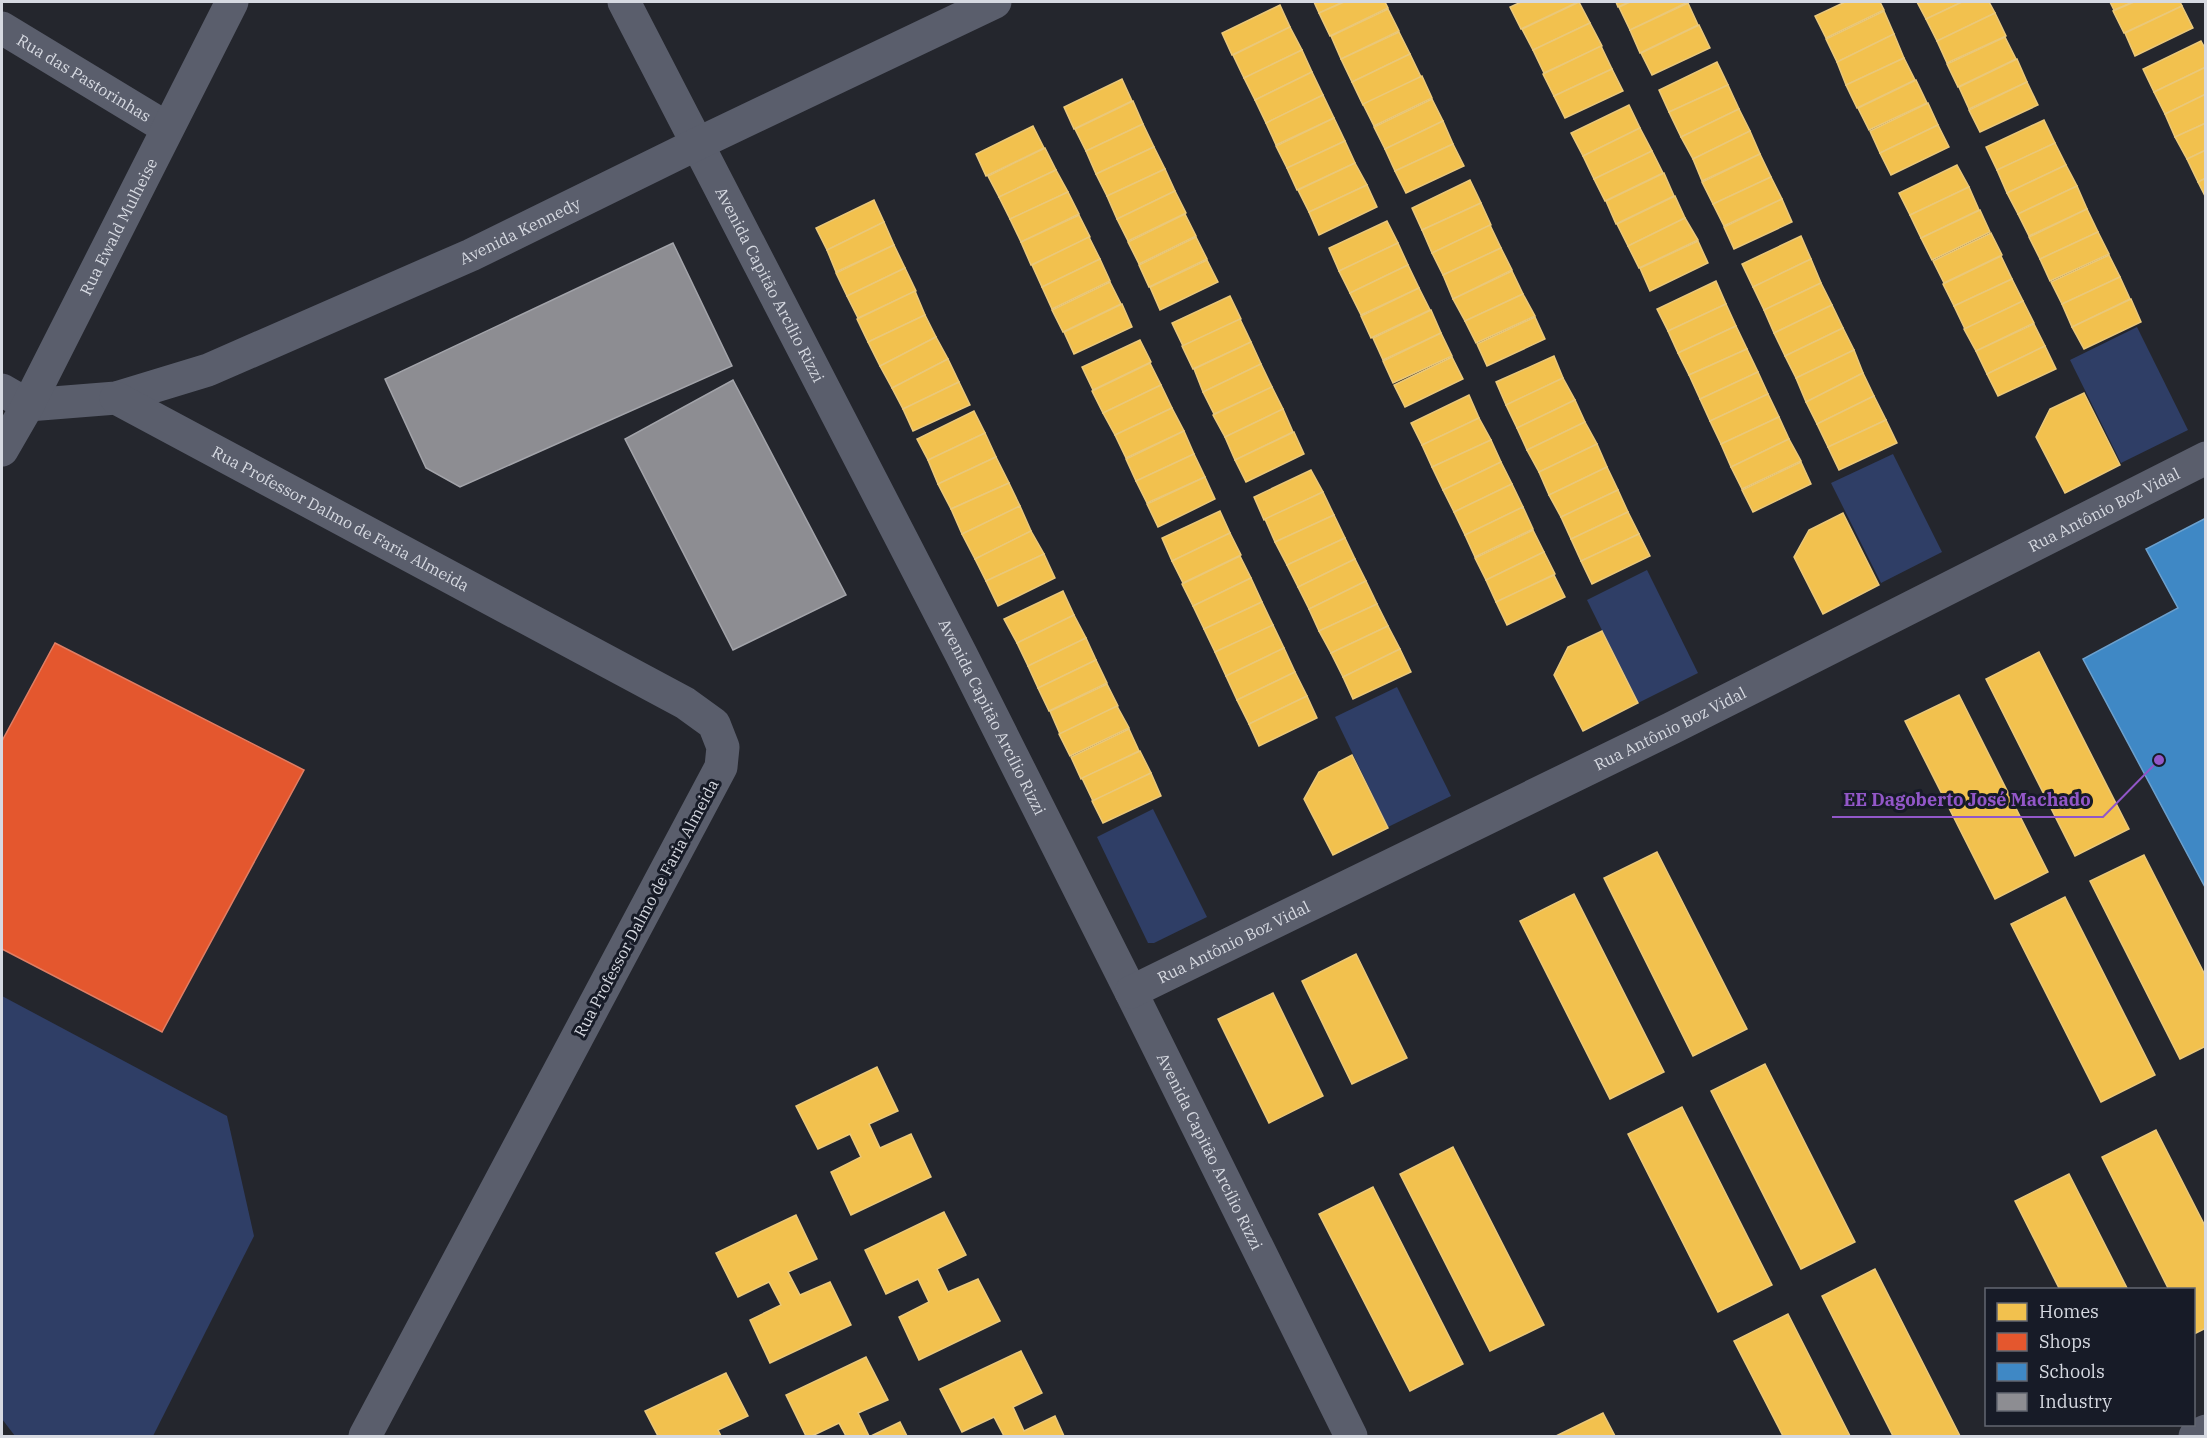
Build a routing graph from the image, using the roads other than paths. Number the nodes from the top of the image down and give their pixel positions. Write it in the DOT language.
graph roads {
  1 [pos="232,2"];
  2 [pos="624,2"];
  3 [pos="995,2"];
  4 [pos="2,28"];
  5 [pos="167,128"];
  6 [pos="697,144"];
  7 [pos="15,397"];
  8 [pos="116,398"];
  9 [pos="2,450"];
  10 [pos="2205,458"];
  11 [pos="1131,992"];
  12 [pos="2205,1431"];
  13 [pos="365,1437"];
  14 [pos="1351,1437"];
  15 [pos="2195,1437"];
  1 -- 5 [label="street, Rua Ewald Mulheise"];
  2 -- 6 [label="street, Avenida Capitão Arcílio Rizzi"];
  3 -- 6 [label="street, Avenida Kennedy"];
  4 -- 5 [label="street, Rua das Pastorinhas"];
  5 -- 7 [label="street, Rua Ewald Mulheise"];
  6 -- 8 [label="street, Avenida Kennedy"];
  6 -- 11 [label="street, Avenida Capitão Arcílio Rizzi"];
  7 -- 8 [label="street, Avenida Kennedy"];
  7 -- 9 [label="street, Rua Ewald Mulheise"];
  8 -- 13 [label="street, Rua Professor Dalmo de Faria Almeida"];
  10 -- 11 [label="street, Rua Antônio Boz Vidal"];
  11 -- 14 [label="street, Avenida Capitão Arcílio Rizzi"];
  12 -- 15 [label="street"];
}
